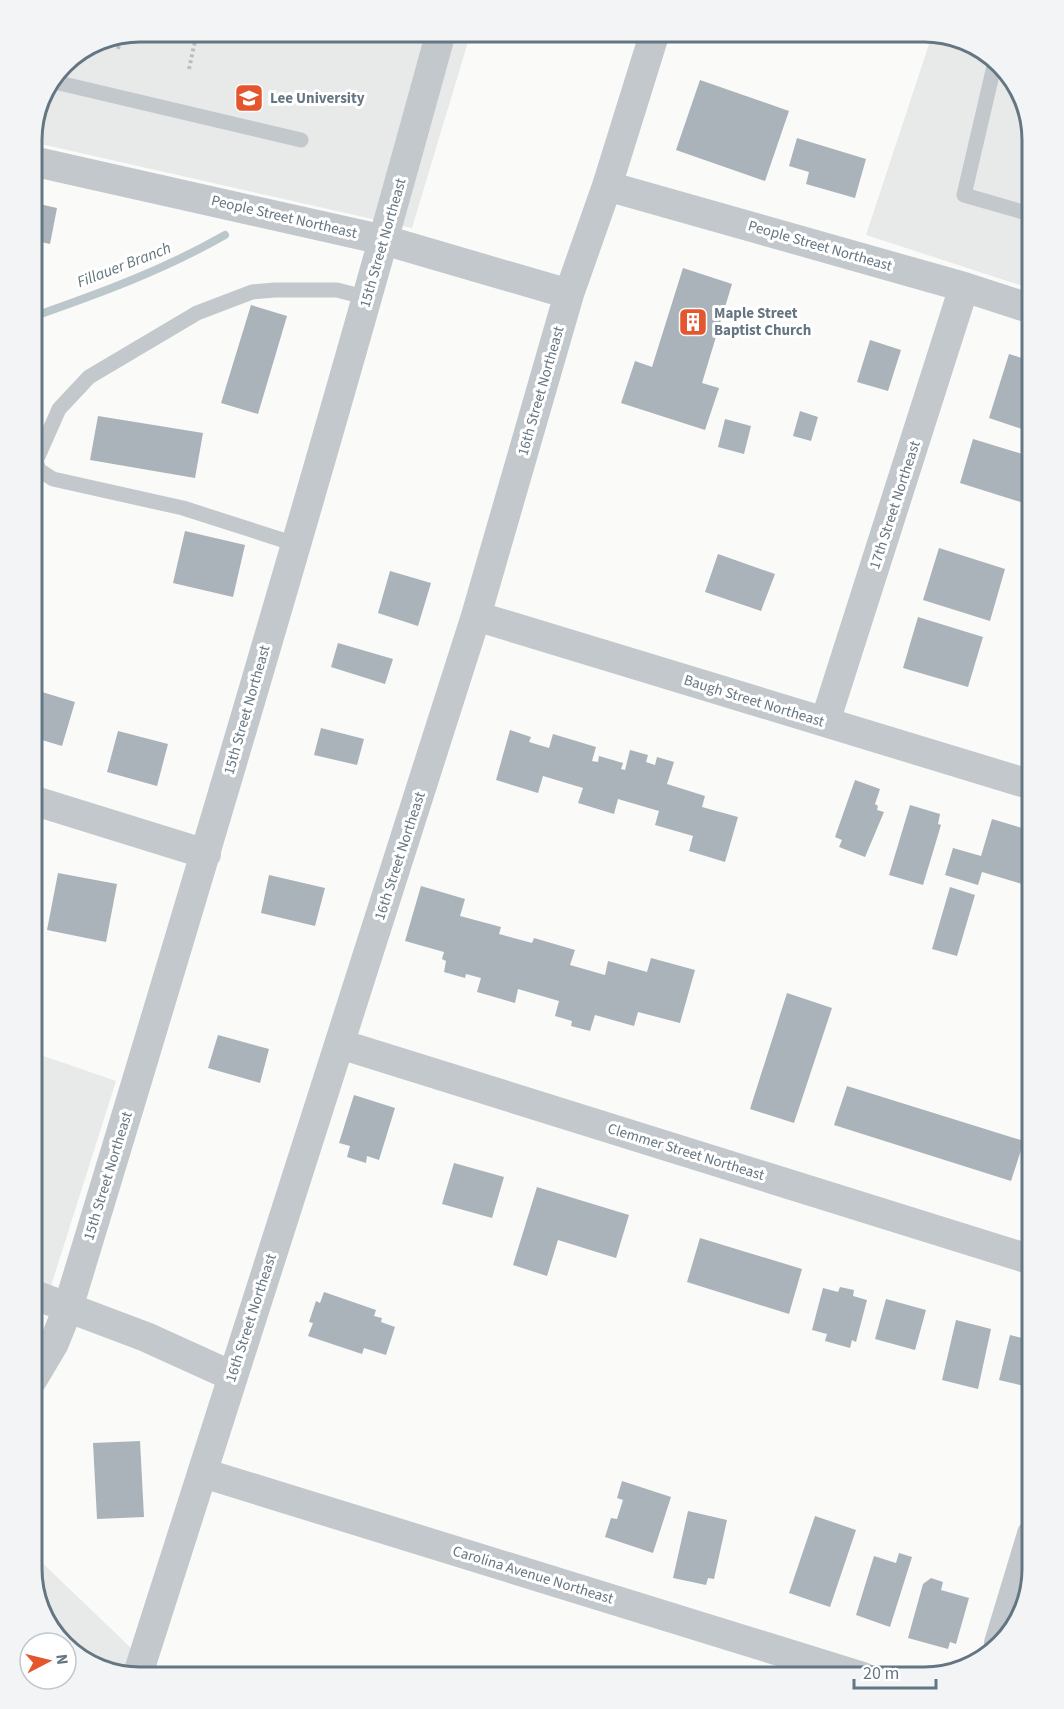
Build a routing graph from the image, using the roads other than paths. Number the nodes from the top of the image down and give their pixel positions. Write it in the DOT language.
graph roads {
  1 [pos="438,42"];
  2 [pos="652,42"];
  3 [pos="993,70"];
  4 [pos="61,83"];
  5 [pos="301,140"];
  6 [pos="42,163"];
  7 [pos="607,186"];
  8 [pos="1022,212"];
  9 [pos="384,240"];
  10 [pos="964,287"];
  11 [pos="569,294"];
  12 [pos="368,298"];
  13 [pos="1022,306"];
  14 [pos="42,447"];
  15 [pos="42,472"];
  16 [pos="295,544"];
  17 [pos="476,616"];
  18 [pos="825,722"];
  19 [pos="1022,782"];
  20 [pos="42,803"];
  21 [pos="206,854"];
  22 [pos="340,1044"];
  23 [pos="1022,1257"];
  24 [pos="42,1298"];
  25 [pos="68,1308"];
  26 [pos="42,1363"];
  27 [pos="232,1376"];
  28 [pos="203,1473"];
  29 [pos="1022,1567"];
  30 [pos="1005,1624"];
  31 [pos="140,1667"];
  32 [pos="831,1667"];
  1 -- 9 [label="street, 15th Street Northeast"];
  2 -- 7 [label="street, 16th Street Northeast"];
  3 -- 8 [label="lane"];
  4 -- 5 [label="lane"];
  6 -- 9 [label="street, People Street Northeast"];
  7 -- 10 [label="street, People Street Northeast"];
  7 -- 11 [label="street, 16th Street Northeast"];
  9 -- 11 [label="street, People Street Northeast"];
  9 -- 12 [label="street, 15th Street Northeast"];
  10 -- 13 [label="street, People Street Northeast"];
  10 -- 18 [label="street, 17th Street Northeast"];
  11 -- 17 [label="street, 16th Street Northeast"];
  12 -- 14 [label="lane"];
  12 -- 16 [label="street, 15th Street Northeast"];
  15 -- 16 [label="lane"];
  16 -- 21 [label="street, 15th Street Northeast"];
  17 -- 18 [label="street, Baugh Street Northeast"];
  17 -- 22 [label="street, 16th Street Northeast"];
  18 -- 19 [label="street, Baugh Street Northeast"];
  20 -- 21 [label="street"];
  21 -- 25 [label="street, 15th Street Northeast"];
  22 -- 23 [label="street, Clemmer Street Northeast"];
  22 -- 27 [label="street, 16th Street Northeast"];
  24 -- 25 [label="street"];
  25 -- 26 [label="street, 15th Street Northeast"];
  25 -- 27 [label="street"];
  27 -- 28 [label="street, 16th Street Northeast"];
  28 -- 31 [label="street, 16th Street Northeast"];
  28 -- 32 [label="street, Carolina Avenue Northeast"];
  29 -- 30 [label="street"];
}
